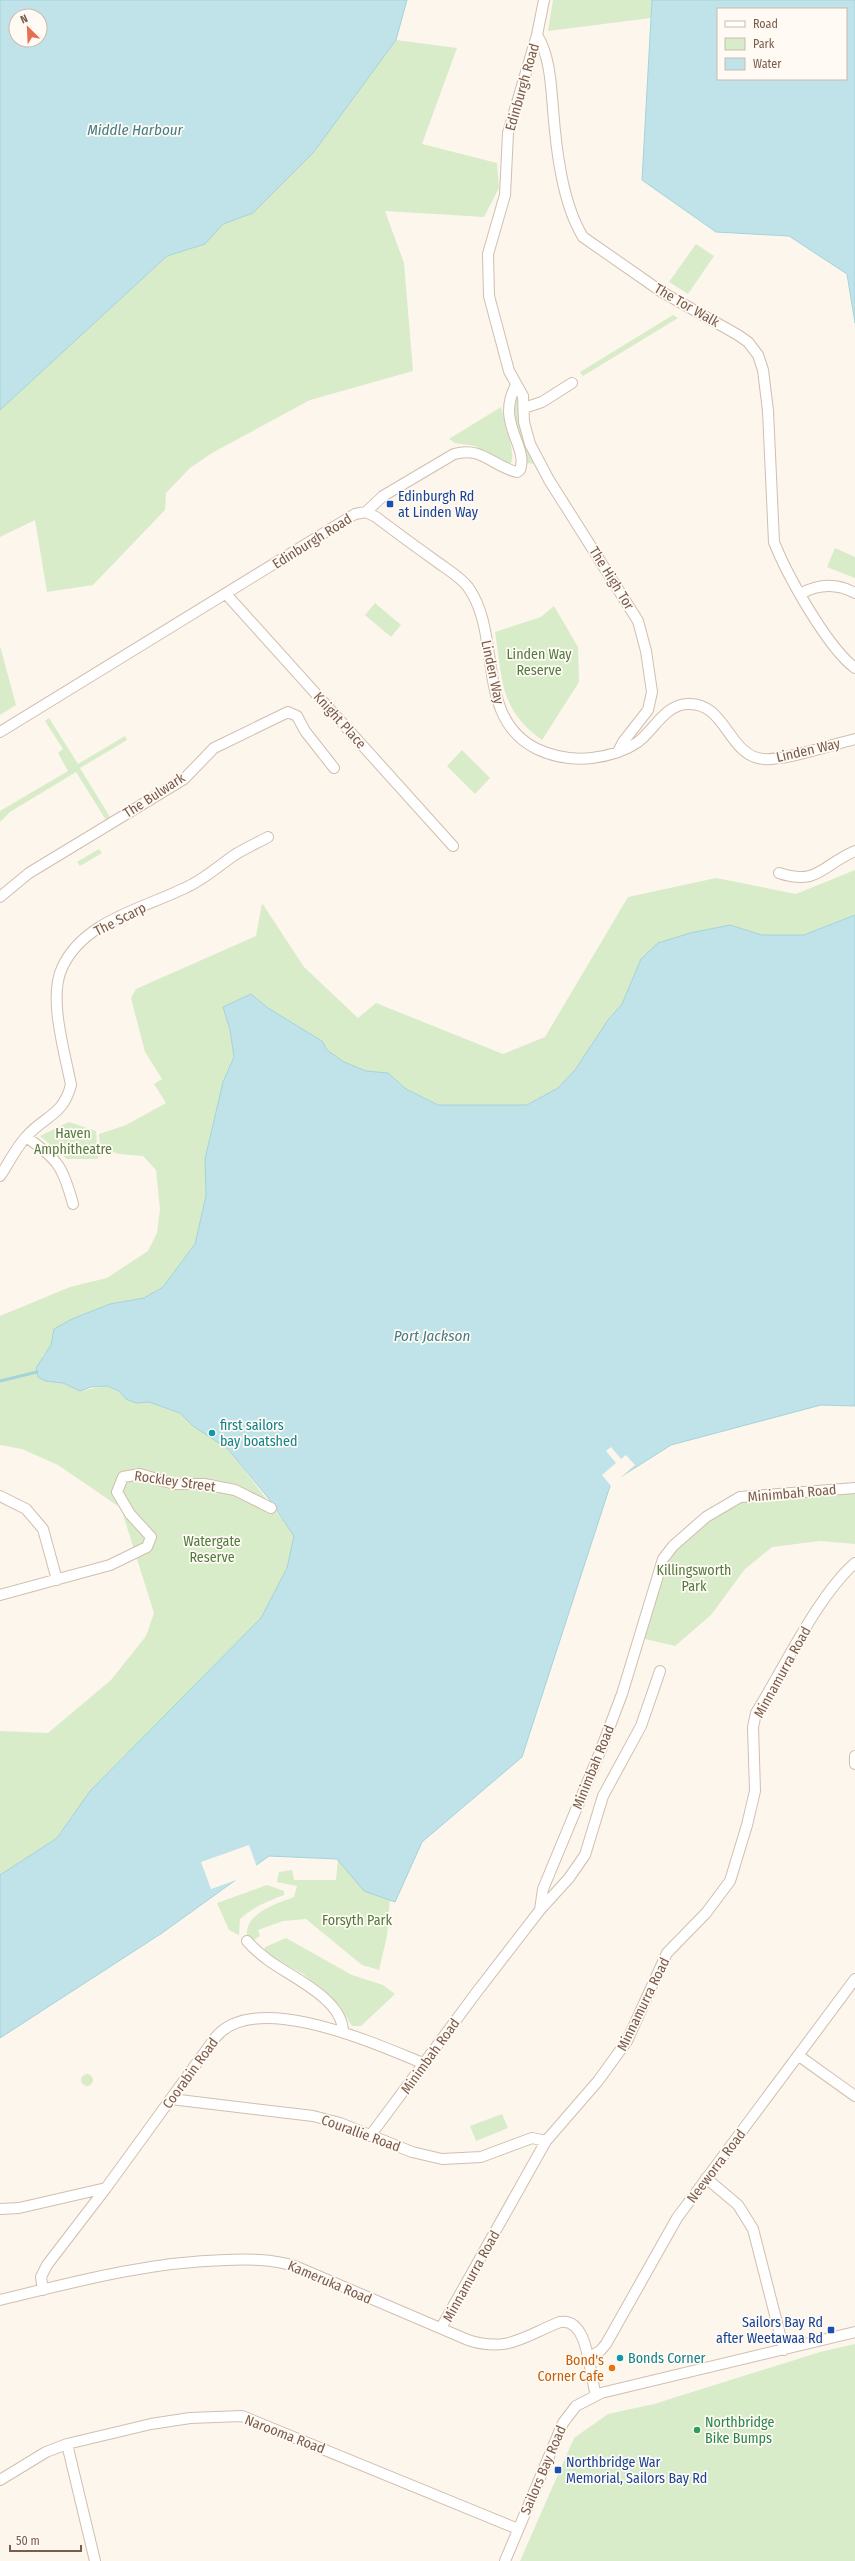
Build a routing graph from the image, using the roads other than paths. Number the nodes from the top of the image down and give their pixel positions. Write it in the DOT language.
graph roads {
  1 [pos="544,0"];
  2 [pos="538,35"];
  3 [pos="572,384"];
  4 [pos="516,385"];
  5 [pos="524,408"];
  6 [pos="366,512"];
  7 [pos="855,593"];
  8 [pos="226,594"];
  9 [pos="800,594"];
  10 [pos="855,668"];
  11 [pos="0,732"];
  12 [pos="855,739"];
  13 [pos="618,752"];
  14 [pos="334,768"];
  15 [pos="268,836"];
  16 [pos="454,846"];
  17 [pos="855,851"];
  18 [pos="779,873"];
  19 [pos="0,897"];
  20 [pos="26,1137"];
  21 [pos="0,1176"];
  22 [pos="73,1204"];
  23 [pos="855,1488"];
  24 [pos="2,1500"];
  25 [pos="271,1508"];
  26 [pos="855,1563"];
  27 [pos="57,1580"];
  28 [pos="0,1595"];
  29 [pos="660,1671"];
  30 [pos="855,1756"];
  31 [pos="855,1764"];
  32 [pos="540,1910"];
  33 [pos="247,1941"];
  34 [pos="855,1979"];
  35 [pos="343,2032"];
  36 [pos="799,2056"];
  37 [pos="425,2064"];
  38 [pos="855,2096"];
  39 [pos="171,2099"];
  40 [pos="370,2136"];
  41 [pos="546,2141"];
  42 [pos="706,2178"];
  43 [pos="106,2188"];
  44 [pos="0,2210"];
  45 [pos="43,2290"];
  46 [pos="0,2300"];
  47 [pos="441,2328"];
  48 [pos="855,2332"];
  49 [pos="784,2350"];
  50 [pos="587,2358"];
  51 [pos="596,2395"];
  52 [pos="67,2444"];
  53 [pos="0,2480"];
  54 [pos="518,2529"];
  55 [pos="95,2561"];
  56 [pos="505,2561"];
  1 -- 2 [label="street, Edinburgh Road"];
  2 -- 4 [label="street, Edinburgh Road"];
  2 -- 9 [label="street, The Tor Walk"];
  3 -- 5 [label="street"];
  4 -- 5 [label="street, The High Tor"];
  4 -- 6 [label="street, Edinburgh Road"];
  5 -- 13 [label="street, The High Tor"];
  6 -- 8 [label="street, Edinburgh Road"];
  6 -- 13 [label="street, Linden Way"];
  7 -- 9 [label="street"];
  8 -- 11 [label="street, Edinburgh Road"];
  8 -- 16 [label="street, Knight Place"];
  9 -- 10 [label="street"];
  12 -- 13 [label="street, Linden Way"];
  14 -- 19 [label="street, The Bulwark"];
  15 -- 20 [label="street, The Scarp"];
  17 -- 18 [label="street"];
  20 -- 21 [label="street, The Scarp"];
  20 -- 22 [label="street"];
  23 -- 32 [label="street, Minimbah Road"];
  24 -- 27 [label="street"];
  25 -- 27 [label="street, Rockley Street"];
  26 -- 41 [label="street, Minnamurra Road"];
  27 -- 28 [label="street, Rockley Street"];
  29 -- 32 [label="street"];
  30 -- 31 [label="street"];
  32 -- 37 [label="street, Minimbah Road"];
  33 -- 35 [label="street"];
  34 -- 36 [label="street, Neeworra Road"];
  35 -- 37 [label="street, Coorabin Road"];
  35 -- 39 [label="street, Coorabin Road"];
  36 -- 38 [label="street"];
  36 -- 42 [label="street, Neeworra Road"];
  37 -- 40 [label="street, Minimbah Road"];
  39 -- 40 [label="street, Courallie Road"];
  39 -- 43 [label="street, Coorabin Road"];
  40 -- 41 [label="street, Courallie Road"];
  41 -- 47 [label="street, Minnamurra Road"];
  42 -- 49 [label="street"];
  42 -- 50 [label="street, Neeworra Road"];
  43 -- 44 [label="street"];
  43 -- 45 [label="street, Coorabin Road"];
  45 -- 46 [label="street, Kameruka Road"];
  45 -- 47 [label="street, Kameruka Road"];
  47 -- 50 [label="street, Kameruka Road"];
  48 -- 49 [label="street, Sailors Bay Road"];
  49 -- 51 [label="street, Sailors Bay Road"];
  50 -- 51 [label="street, Kameruka Road"];
  51 -- 54 [label="street, Sailors Bay Road"];
  52 -- 53 [label="street, Narooma Road"];
  52 -- 54 [label="street, Narooma Road"];
  52 -- 55 [label="street"];
  54 -- 56 [label="street, Sailors Bay Road"];
}
